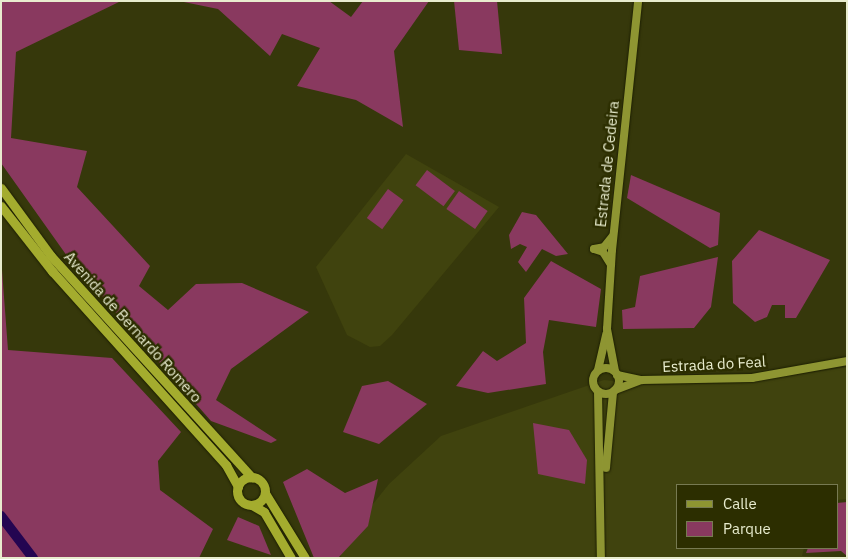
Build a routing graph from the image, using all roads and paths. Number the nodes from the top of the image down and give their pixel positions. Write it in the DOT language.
graph roads {
  1 [pos="638,1"];
  2 [pos="1,188"];
  3 [pos="1,206"];
  4 [pos="614,234"];
  5 [pos="594,249"];
  6 [pos="612,250"];
  7 [pos="611,265"];
  8 [pos="607,329"];
  9 [pos="847,361"];
  10 [pos="598,370"];
  11 [pos="616,373"];
  12 [pos="641,380"];
  13 [pos="614,391"];
  14 [pos="598,392"];
  15 [pos="252,478"];
  16 [pos="238,486"];
  17 [pos="265,493"];
  18 [pos="252,505"];
  19 [pos="291,558"];
  20 [pos="305,558"];
  21 [pos="603,558"];
  1 -- 4 [label="main road, Estrada de Cedeira"];
  2 -- 15 [label="highway, Avenida de Bernardo Romero"];
  3 -- 16 [label="highway, Avenida de Bernardo Romero"];
  4 -- 5 [label="main road"];
  4 -- 6 [label="main road, Estrada de Cedeira"];
  5 -- 6 [label="main road"];
  5 -- 7 [label="main road"];
  6 -- 7 [label="main road, Estrada de Cedeira"];
  7 -- 8 [label="main road, Estrada de Cedeira"];
  8 -- 10 [label="main road, Estrada de Cedeira"];
  8 -- 11 [label="main road, Estrada de Cedeira"];
  9 -- 12 [label="main road, Estrada do Feal"];
  10 -- 11 [label="main road, Estrada do Feal"];
  10 -- 14 [label="main road, Estrada de Cedeira"];
  11 -- 12 [label="main road, Estrada do Feal"];
  11 -- 13 [label="main road, Estrada de Cedeira"];
  12 -- 13 [label="main road, Estrada do Feal"];
  13 -- 14 [label="main road"];
  13 -- 21 [label="main road"];
  14 -- 21 [label="main road"];
  15 -- 16 [label="highway"];
  15 -- 17 [label="highway"];
  16 -- 18 [label="highway"];
  17 -- 18 [label="highway"];
  17 -- 20 [label="highway"];
  18 -- 19 [label="highway"];
}
